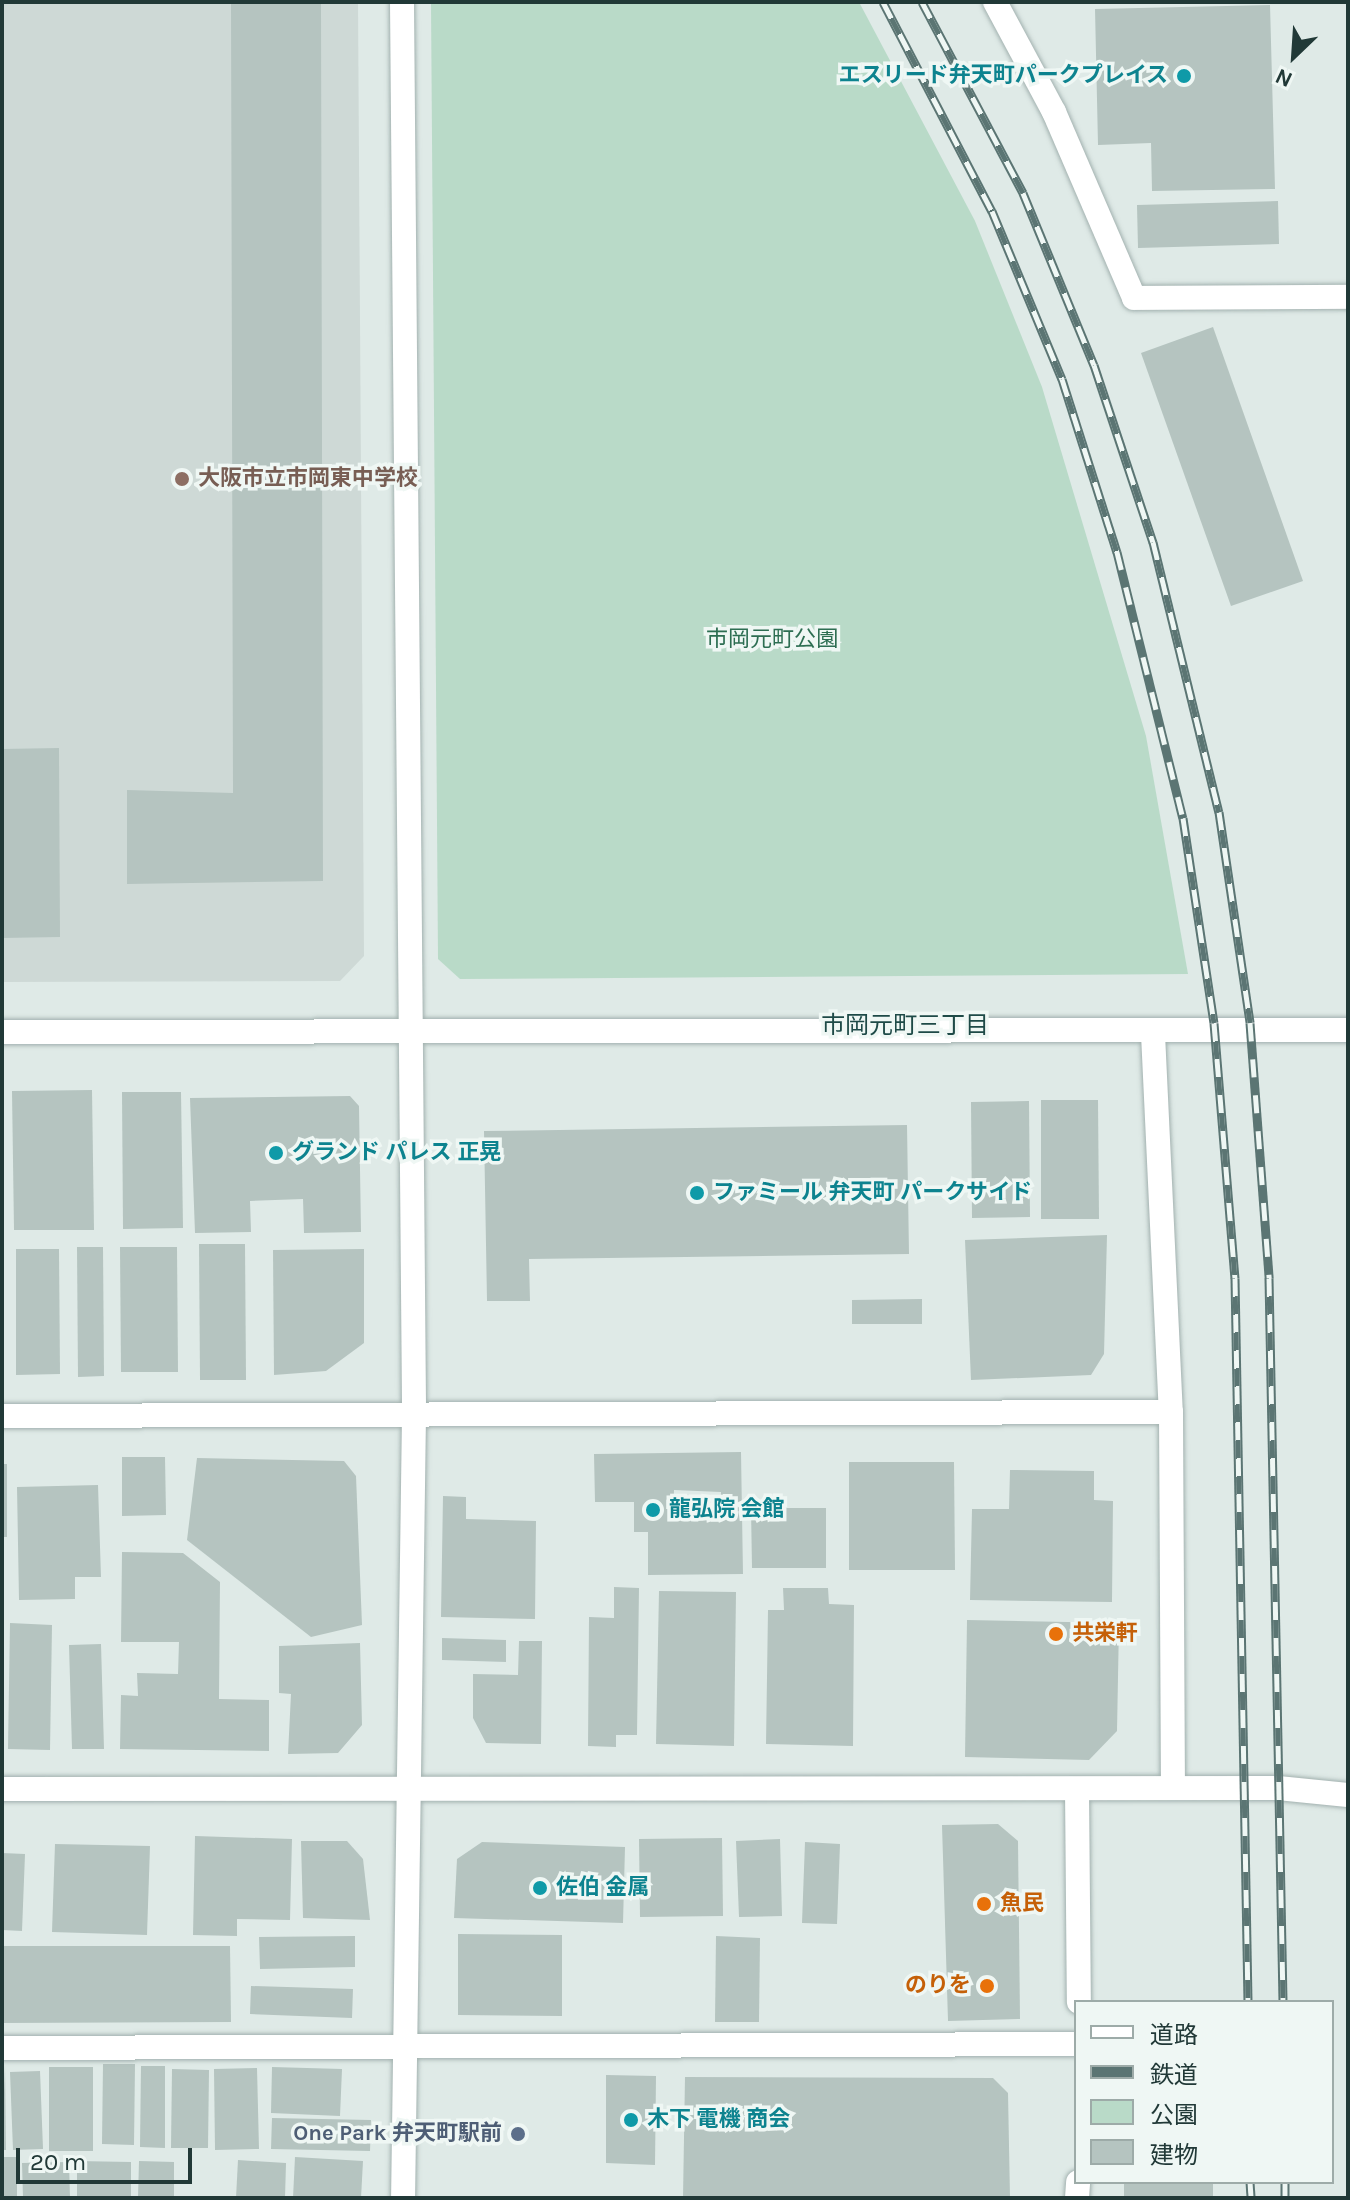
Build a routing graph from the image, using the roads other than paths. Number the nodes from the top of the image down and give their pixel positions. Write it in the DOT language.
graph roads {
  1 [pos="402,2"];
  2 [pos="995,2"];
  3 [pos="1348,297"];
  4 [pos="410,1027"];
  5 [pos="1348,1030"];
  6 [pos="2,1032"];
  7 [pos="1153,1034"];
  8 [pos="1171,1412"];
  9 [pos="414,1415"];
  10 [pos="2,1416"];
  11 [pos="409,1788"];
  12 [pos="1173,1788"];
  13 [pos="2,1789"];
  14 [pos="1077,1789"];
  15 [pos="1348,1795"];
  16 [pos="1079,2000"];
  17 [pos="1074,2044"];
  18 [pos="2,2048"];
  19 [pos="400,2048"];
  20 [pos="403,2198"];
  1 -- 4 [label="street"];
  2 -- 3 [label="street"];
  4 -- 6 [label="street"];
  4 -- 7 [label="street"];
  4 -- 9 [label="street"];
  5 -- 7 [label="street"];
  7 -- 8 [label="street"];
  8 -- 9 [label="street"];
  8 -- 12 [label="street"];
  9 -- 10 [label="street"];
  9 -- 11 [label="street"];
  11 -- 13 [label="street"];
  11 -- 14 [label="street"];
  11 -- 19 [label="street"];
  12 -- 14 [label="street"];
  12 -- 15 [label="street"];
  14 -- 16 [label="street"];
  17 -- 19 [label="street"];
  18 -- 19 [label="street"];
  19 -- 20 [label="street"];
}
